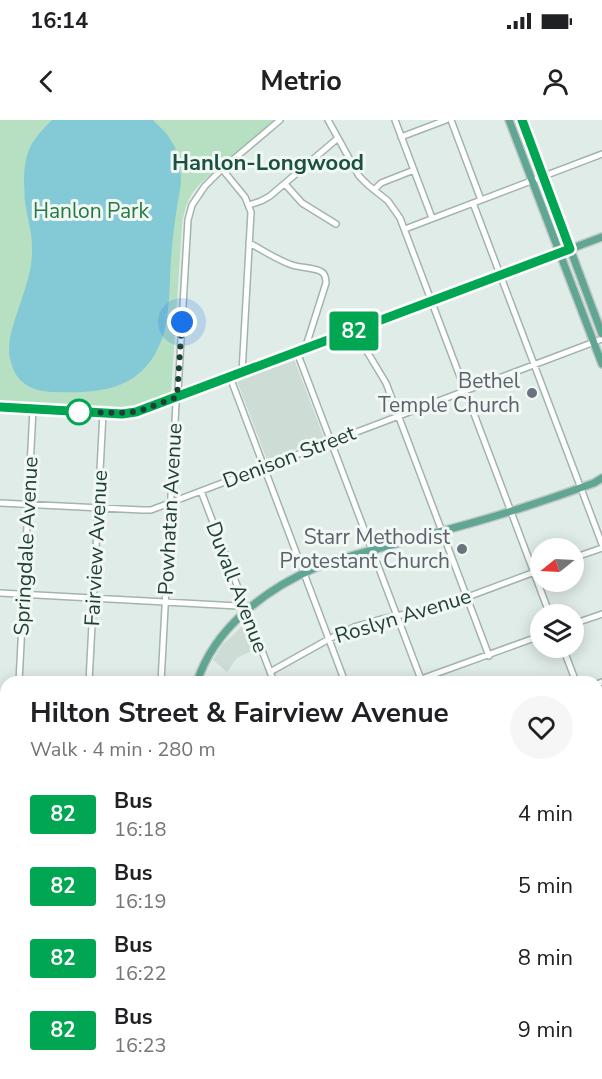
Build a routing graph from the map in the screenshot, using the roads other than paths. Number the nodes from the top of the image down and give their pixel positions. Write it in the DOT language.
graph roads {
  1 [pos="280,120"];
  2 [pos="328,120"];
  3 [pos="395,120"];
  4 [pos="446,120"];
  5 [pos="451,120"];
  6 [pos="509,120"];
  7 [pos="522,120"];
  8 [pos="401,137"];
  9 [pos="338,138"];
  10 [pos="602,154"];
  11 [pos="222,169"];
  12 [pos="414,170"];
  13 [pos="543,177"];
  14 [pos="532,181"];
  15 [pos="285,184"];
  16 [pos="374,190"];
  17 [pos="481,200"];
  18 [pos="473,203"];
  19 [pos="249,205"];
  20 [pos="432,218"];
  21 [pos="336,224"];
  22 [pos="405,229"];
  23 [pos="602,237"];
  24 [pos="249,243"];
  25 [pos="570,249"];
  26 [pos="559,253"];
  27 [pos="501,275"];
  28 [pos="432,301"];
  29 [pos="354,330"];
  30 [pos="602,334"];
  31 [pos="602,339"];
  32 [pos="594,342"];
  33 [pos="305,349"];
  34 [pos="297,352"];
  35 [pos="534,364"];
  36 [pos="602,364"];
  37 [pos="242,372"];
  38 [pos="230,377"];
  39 [pos="466,390"];
  40 [pos="177,397"];
  41 [pos="0,407"];
  42 [pos="33,409"];
  43 [pos="103,413"];
  44 [pos="398,416"];
  45 [pos="331,441"];
  46 [pos="264,467"];
  47 [pos="602,478"];
  48 [pos="581,488"];
  49 [pos="201,491"];
  50 [pos="171,502"];
  51 [pos="0,503"];
  52 [pos="28,504"];
  53 [pos="98,508"];
  54 [pos="511,512"];
  55 [pos="442,531"];
  56 [pos="602,546"];
  57 [pos="372,550"];
  58 [pos="584,553"];
  59 [pos="530,555"];
  60 [pos="304,573"];
  61 [pos="530,574"];
  62 [pos="0,593"];
  63 [pos="24,594"];
  64 [pos="467,597"];
  65 [pos="94,598"];
  66 [pos="165,602"];
  67 [pos="247,611"];
  68 [pos="602,614"];
  69 [pos="397,616"];
  70 [pos="584,620"];
  71 [pos="329,639"];
  72 [pos="530,640"];
  73 [pos="489,656"];
  74 [pos="567,658"];
  75 [pos="270,672"];
  76 [pos="19,676"];
  77 [pos="89,676"];
  78 [pos="161,676"];
  79 [pos="199,676"];
  80 [pos="272,676"];
  81 [pos="343,676"];
  82 [pos="419,676"];
  83 [pos="435,676"];
  84 [pos="574,676"];
  1 -- 11 [label="street"];
  2 -- 9 [label="street"];
  3 -- 8 [label="street"];
  4 -- 8 [label="street"];
  5 -- 17 [label="street"];
  6 -- 14 [label="main road"];
  7 -- 13 [label="main road"];
  8 -- 12 [label="street"];
  9 -- 15 [label="street"];
  9 -- 16 [label="street"];
  10 -- 13 [label="street"];
  11 -- 19 [label="street"];
  11 -- 40 [label="street, Powhatan Avenue"];
  12 -- 16 [label="street"];
  12 -- 20 [label="street"];
  13 -- 14 [label="street"];
  13 -- 25 [label="main road"];
  14 -- 17 [label="street"];
  14 -- 26 [label="main road"];
  15 -- 19 [label="street"];
  15 -- 21 [label="street"];
  16 -- 22 [label="street"];
  17 -- 18 [label="street"];
  18 -- 20 [label="street"];
  18 -- 27 [label="street"];
  19 -- 24 [label="street"];
  20 -- 22 [label="street"];
  22 -- 28 [label="street"];
  23 -- 25 [label="main road"];
  24 -- 33 [label="street"];
  24 -- 37 [label="street"];
  25 -- 26 [label="main road"];
  25 -- 30 [label="main road"];
  26 -- 27 [label="main road"];
  26 -- 32 [label="main road"];
  27 -- 28 [label="main road"];
  27 -- 35 [label="street"];
  28 -- 29 [label="main road"];
  28 -- 39 [label="street"];
  29 -- 33 [label="main road"];
  29 -- 44 [label="street"];
  31 -- 32 [label="street, Denison Street"];
  32 -- 35 [label="street, Denison Street"];
  32 -- 36 [label="main road"];
  33 -- 34 [label="main road"];
  34 -- 37 [label="main road"];
  34 -- 45 [label="street"];
  35 -- 39 [label="street, Denison Street"];
  35 -- 48 [label="street"];
  37 -- 38 [label="main road"];
  38 -- 40 [label="main road"];
  38 -- 46 [label="street"];
  39 -- 44 [label="street, Denison Street"];
  39 -- 54 [label="street"];
  40 -- 43 [label="main road"];
  40 -- 50 [label="street, Powhatan Avenue"];
  41 -- 42 [label="main road"];
  42 -- 43 [label="main road"];
  42 -- 52 [label="street, Springdale Avenue"];
  43 -- 53 [label="street, Fairview Avenue"];
  44 -- 45 [label="street, Denison Street"];
  44 -- 55 [label="street"];
  45 -- 46 [label="street, Denison Street"];
  45 -- 57 [label="street"];
  46 -- 49 [label="street, Denison Street"];
  46 -- 60 [label="street"];
  47 -- 48 [label="main road"];
  48 -- 54 [label="main road"];
  48 -- 56 [label="street"];
  49 -- 50 [label="street, Denison Street"];
  49 -- 67 [label="street, Duvall Avenue"];
  50 -- 53 [label="street, Denison Street"];
  50 -- 66 [label="street, Powhatan Avenue"];
  51 -- 52 [label="street, Denison Street"];
  52 -- 53 [label="street, Denison Street"];
  52 -- 63 [label="street, Springdale Avenue"];
  53 -- 65 [label="street, Fairview Avenue"];
  54 -- 55 [label="main road"];
  54 -- 59 [label="street"];
  55 -- 57 [label="main road"];
  55 -- 64 [label="street"];
  56 -- 58 [label="street"];
  57 -- 60 [label="main road"];
  57 -- 69 [label="street"];
  60 -- 67 [label="main road"];
  60 -- 71 [label="street"];
  61 -- 64 [label="street, Roslyn Avenue"];
  62 -- 63 [label="street"];
  63 -- 65 [label="street"];
  63 -- 76 [label="street, Springdale Avenue"];
  64 -- 69 [label="street, Roslyn Avenue"];
  64 -- 73 [label="street"];
  65 -- 66 [label="street"];
  65 -- 77 [label="street, Fairview Avenue"];
  66 -- 67 [label="street"];
  66 -- 78 [label="street, Powhatan Avenue"];
  67 -- 75 [label="street, Duvall Avenue"];
  67 -- 79 [label="main road"];
  68 -- 70 [label="street"];
  69 -- 71 [label="street, Roslyn Avenue"];
  69 -- 82 [label="street"];
  71 -- 75 [label="street, Roslyn Avenue"];
  71 -- 81 [label="street"];
  72 -- 73 [label="street"];
  73 -- 83 [label="street"];
  74 -- 84 [label="street"];
  75 -- 80 [label="street, Duvall Avenue"];
}
